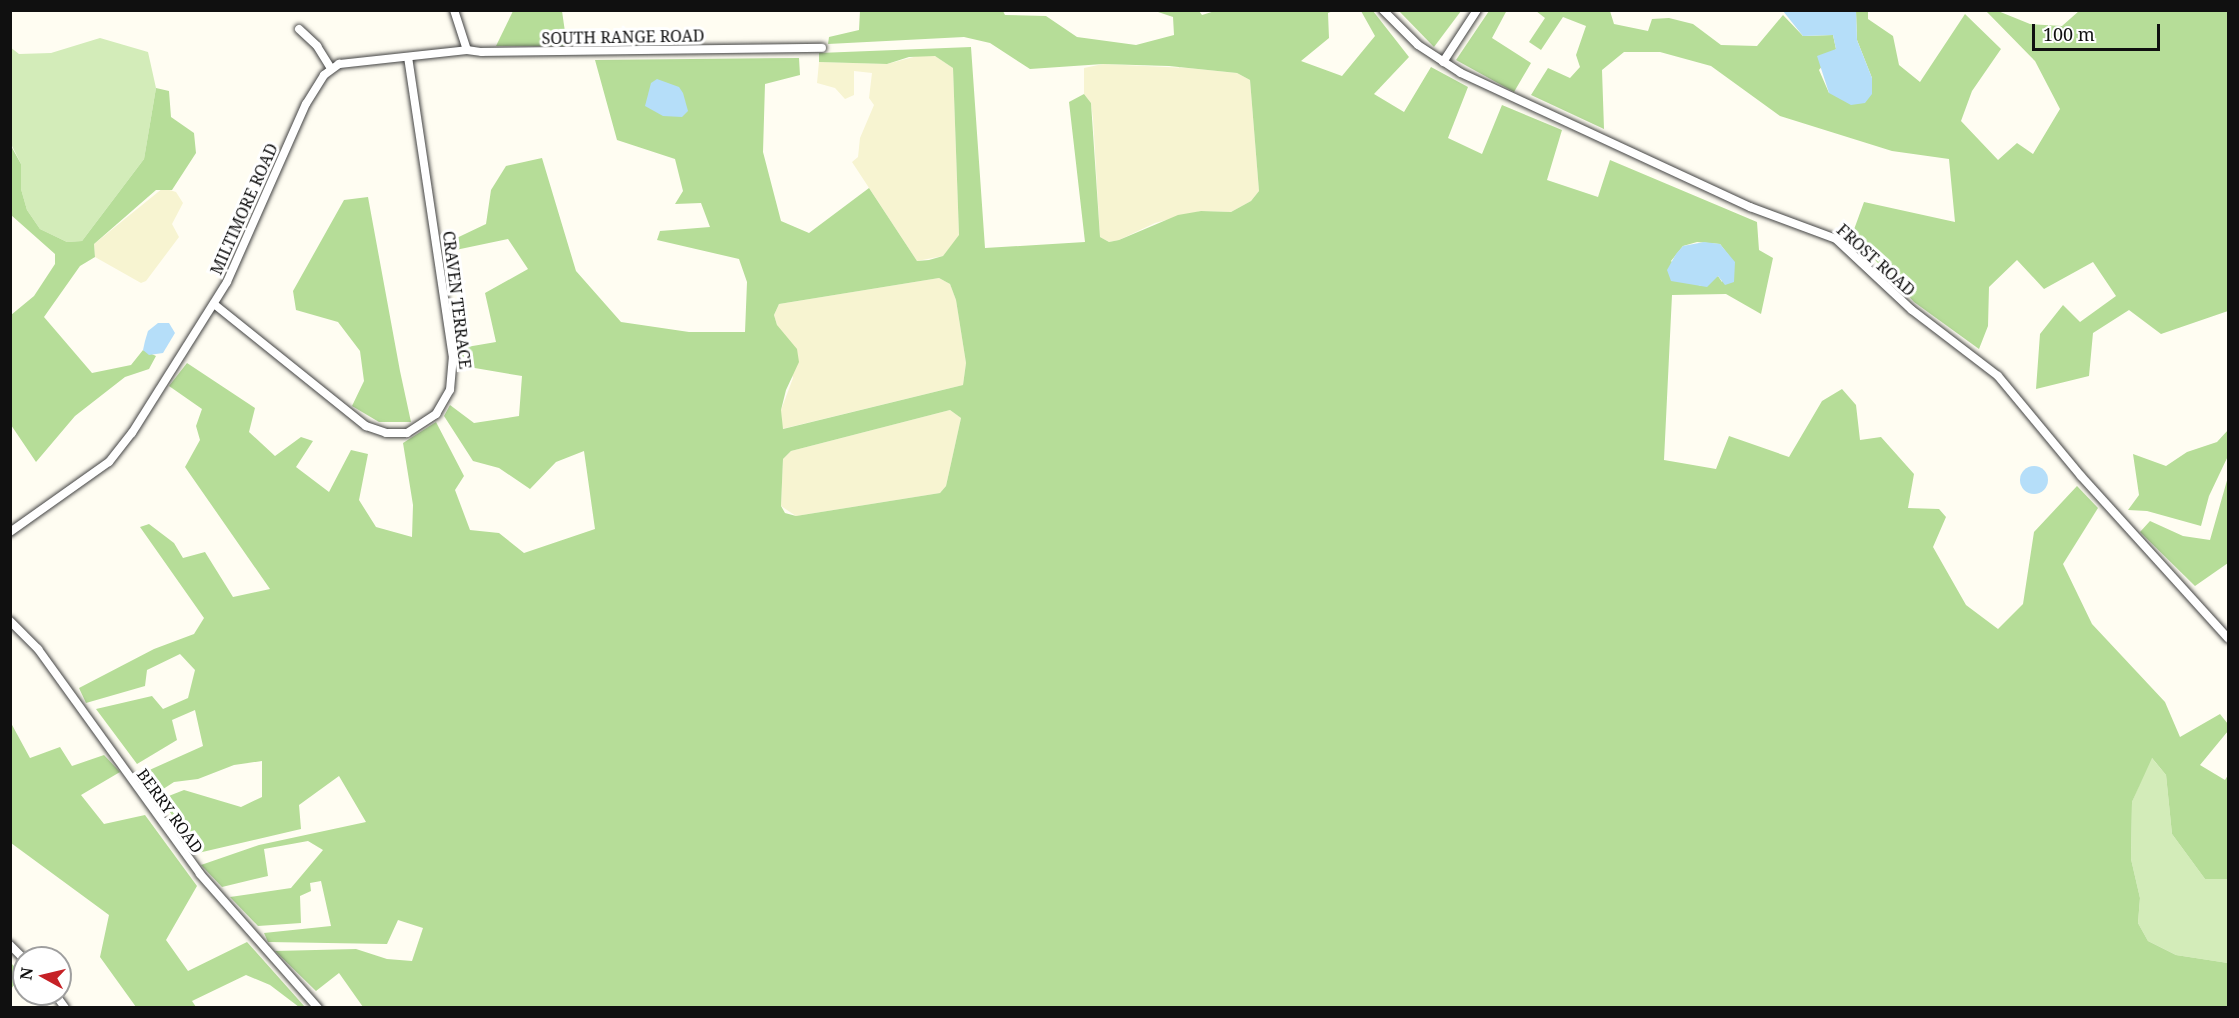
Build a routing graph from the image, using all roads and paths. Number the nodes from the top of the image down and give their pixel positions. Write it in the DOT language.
graph roads {
  1 [pos="454,10"];
  2 [pos="1383,10"];
  3 [pos="1477,10"];
  4 [pos="300,29"];
  5 [pos="822,48"];
  6 [pos="466,50"];
  7 [pos="408,58"];
  8 [pos="1443,62"];
  9 [pos="331,68"];
  10 [pos="213,304"];
  11 [pos="10,532"];
  12 [pos="10,621"];
  13 [pos="2229,638"];
  14 [pos="318,1008"];
  1 -- 6 [label="street"];
  2 -- 8 [label="street, FROST ROAD"];
  3 -- 8 [label="street"];
  4 -- 9 [label="street"];
  5 -- 6 [label="street, SOUTH RANGE ROAD"];
  6 -- 7 [label="street"];
  7 -- 9 [label="street"];
  7 -- 10 [label="street, CRAVEN TERRACE"];
  8 -- 13 [label="street, FROST ROAD"];
  9 -- 10 [label="street, MILTIMORE ROAD"];
  10 -- 11 [label="street, MILTIMORE ROAD"];
  12 -- 14 [label="street, BERRY ROAD"];
}
